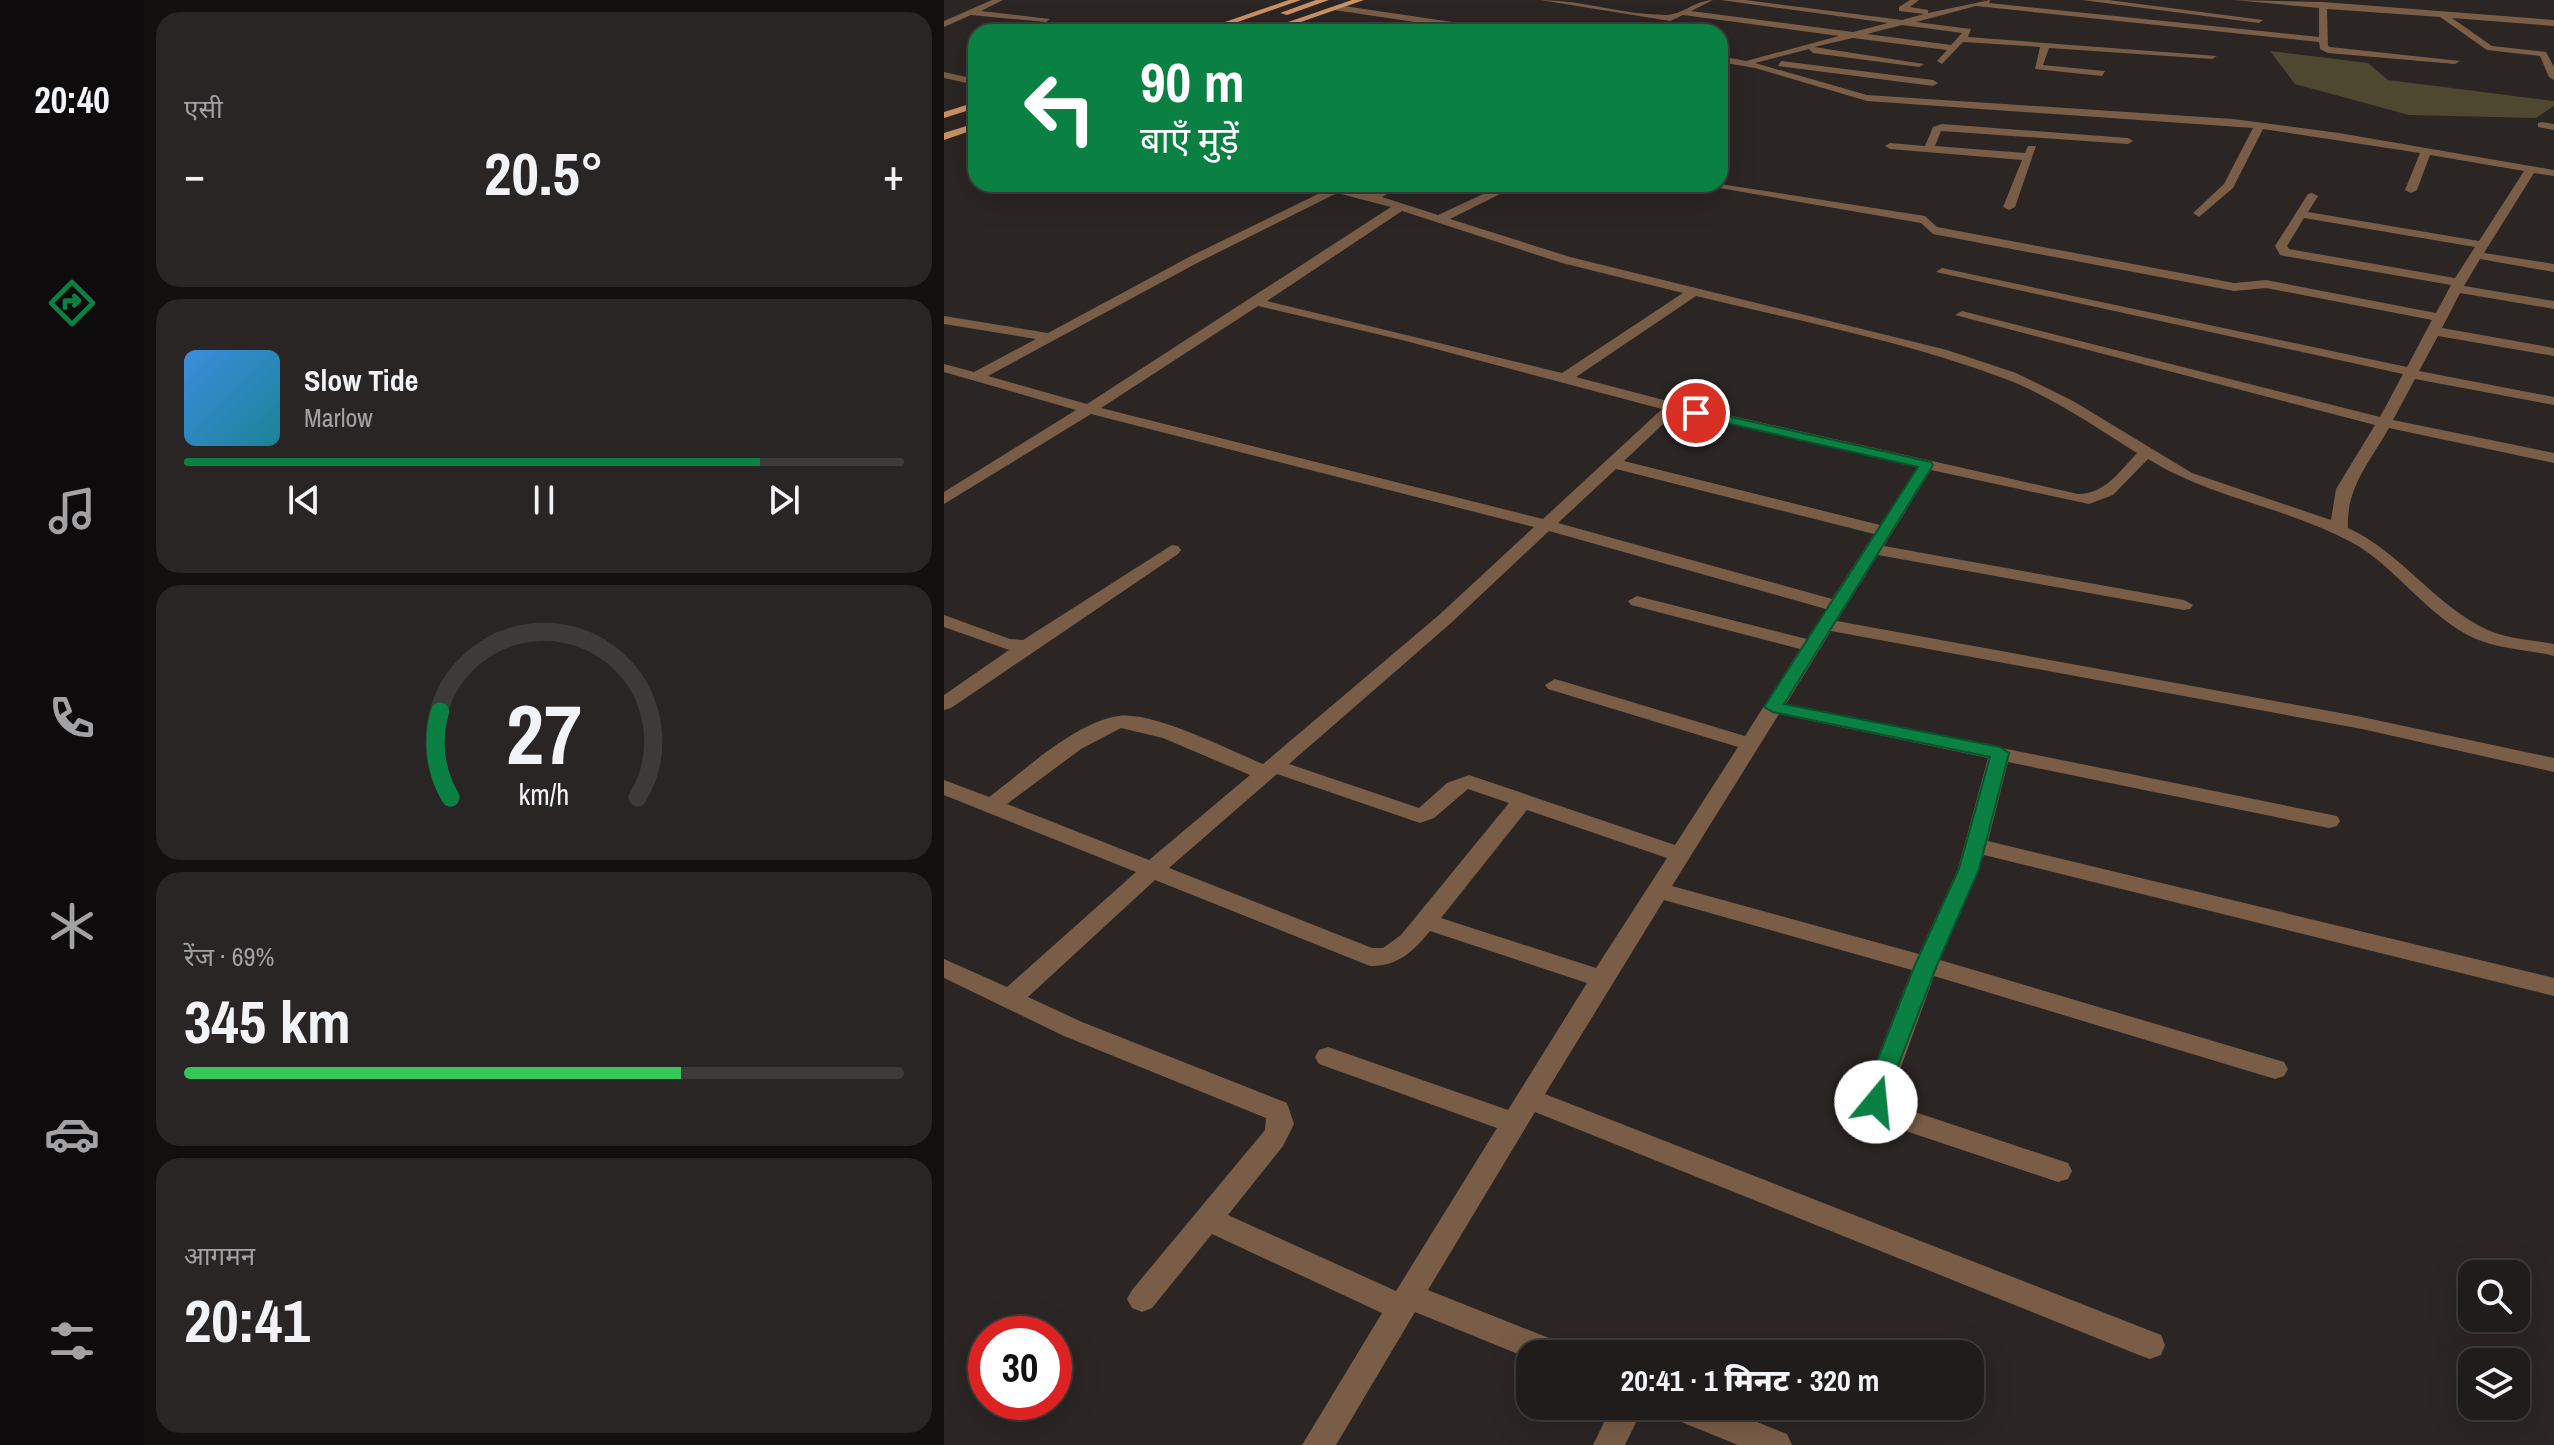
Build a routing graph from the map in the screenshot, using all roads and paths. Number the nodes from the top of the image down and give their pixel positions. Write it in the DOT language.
graph roads {
  1 [pos="999,0"];
  2 [pos="1293,0"];
  3 [pos="1325,0"];
  4 [pos="1360,0"];
  5 [pos="1544,0"];
  6 [pos="1709,0"];
  7 [pos="1725,0"];
  8 [pos="1915,0"];
  9 [pos="1991,0"];
  10 [pos="2086,0"];
  11 [pos="2238,0"];
  12 [pos="2422,0"];
  13 [pos="1340,4"];
  14 [pos="1976,4"];
  15 [pos="2323,5"];
  16 [pos="2423,12"];
  17 [pos="973,13"];
  18 [pos="1684,13"];
  19 [pos="2438,13"];
  20 [pos="1937,14"];
  21 [pos="1046,19"];
  22 [pos="2259,20"];
  23 [pos="1908,21"];
  24 [pos="2554,23"];
  25 [pos="944,24"];
  26 [pos="1223,24"];
  27 [pos="1252,24"];
  28 [pos="1274,24"];
  29 [pos="1285,24"];
  30 [pos="1454,24"];
  31 [pos="1852,35"];
  32 [pos="1962,39"];
  33 [pos="2323,40"];
  34 [pos="2045,46"];
  35 [pos="1801,48"];
  36 [pos="1955,48"];
  37 [pos="2212,56"];
  38 [pos="2550,59"];
  39 [pos="1728,60"];
  40 [pos="1750,61"];
  41 [pos="1942,61"];
  42 [pos="2455,61"];
  43 [pos="1919,64"];
  44 [pos="1728,67"];
  45 [pos="2102,73"];
  46 [pos="944,75"];
  47 [pos="2554,77"];
  48 [pos="968,80"];
  49 [pos="1933,83"];
  50 [pos="968,108"];
  51 [pos="2045,110"];
  52 [pos="944,115"];
  53 [pos="968,124"];
  54 [pos="2260,125"];
  55 [pos="944,132"];
  56 [pos="2036,134"];
  57 [pos="2128,141"];
  58 [pos="1890,146"];
  59 [pos="1929,149"];
  60 [pos="2426,151"];
  61 [pos="2029,157"];
  62 [pos="2532,168"];
  63 [pos="2554,173"];
  64 [pos="1728,188"];
  65 [pos="2411,190"];
  66 [pos="1331,192"];
  67 [pos="1349,192"];
  68 [pos="1384,192"];
  69 [pos="1497,192"];
  70 [pos="2312,196"];
  71 [pos="1372,198"];
  72 [pos="1400,207"];
  73 [pos="2009,207"];
  74 [pos="2199,213"];
  75 [pos="2301,214"];
  76 [pos="1437,220"];
  77 [pos="2479,250"];
  78 [pos="2554,268"];
  79 [pos="1942,272"];
  80 [pos="2458,285"];
  81 [pos="1693,292"];
  82 [pos="1256,302"];
  83 [pos="2554,305"];
  84 [pos="1962,315"];
  85 [pos="944,320"];
  86 [pos="2437,324"];
  87 [pos="1050,337"];
  88 [pos="2554,352"];
  89 [pos="944,368"];
  90 [pos="2412,373"];
  91 [pos="975,377"];
  92 [pos="1565,378"];
  93 [pos="2554,401"];
  94 [pos="1673,407"];
  95 [pos="1089,409"];
  96 [pos="2383,422"];
  97 [pos="2145,453"];
  98 [pos="2554,458"];
  99 [pos="1612,463"];
  100 [pos="1926,465"];
  101 [pos="944,499"];
  102 [pos="1546,525"];
  103 [pos="2340,530"];
  104 [pos="1878,540"];
  105 [pos="1172,550"];
  106 [pos="1637,601"];
  107 [pos="2184,605"];
  108 [pos="1831,615"];
  109 [pos="944,621"];
  110 [pos="1027,646"];
  111 [pos="1811,646"];
  112 [pos="2554,650"];
  113 [pos="1555,685"];
  114 [pos="944,704"];
  115 [pos="1773,707"];
  116 [pos="1750,744"];
  117 [pos="2000,753"];
  118 [pos="2554,765"];
  119 [pos="1269,770"];
  120 [pos="944,787"];
  121 [pos="1523,801"];
  122 [pos="991,806"];
  123 [pos="2329,821"];
  124 [pos="1975,845"];
  125 [pos="1680,855"];
  126 [pos="1151,871"];
  127 [pos="1658,890"];
  128 [pos="1425,921"];
  129 [pos="1926,965"];
  130 [pos="944,968"];
  131 [pos="1602,979"];
  132 [pos="2554,987"];
  133 [pos="1010,999"];
  134 [pos="1328,1057"];
  135 [pos="2275,1069"];
  136 [pos="1529,1099"];
  137 [pos="1514,1123"];
  138 [pos="2058,1171"];
  139 [pos="1208,1219"];
  140 [pos="1142,1299"];
  141 [pos="1406,1302"];
  142 [pos="1516,1341"];
  143 [pos="2150,1345"];
  144 [pos="1621,1420"];
  145 [pos="1714,1420"];
  146 [pos="1318,1445"];
  147 [pos="1609,1445"];
  148 [pos="1776,1445"];
  1 -- 17 [label="street"];
  2 -- 26 [label="main road"];
  3 -- 27 [label="main road"];
  4 -- 13 [label="main road"];
  5 -- 18 [label="street"];
  6 -- 18 [label="street"];
  7 -- 23 [label="street"];
  8 -- 20 [label="street"];
  9 -- 14 [label="street"];
  10 -- 22 [label="street"];
  11 -- 15 [label="street"];
  12 -- 16 [label="street"];
  13 -- 28 [label="main road"];
  13 -- 29 [label="main road"];
  13 -- 30 [label="street"];
  14 -- 20 [label="street"];
  14 -- 33 [label="street"];
  15 -- 16 [label="street"];
  15 -- 33 [label="street"];
  16 -- 19 [label="street"];
  17 -- 21 [label="street"];
  17 -- 25 [label="street"];
  18 -- 31 [label="street"];
  19 -- 24 [label="street"];
  19 -- 38 [label="street"];
  20 -- 23 [label="street"];
  23 -- 31 [label="street"];
  23 -- 32 [label="street"];
  31 -- 35 [label="street"];
  31 -- 36 [label="street"];
  32 -- 34 [label="street"];
  32 -- 36 [label="street"];
  33 -- 42 [label="street"];
  34 -- 37 [label="street"];
  34 -- 45 [label="street"];
  35 -- 40 [label="street"];
  35 -- 43 [label="street"];
  36 -- 41 [label="street"];
  38 -- 47 [label="street"];
  39 -- 40 [label="street"];
  40 -- 44 [label="street"];
  40 -- 49 [label="street"];
  40 -- 51 [label="street"];
  46 -- 48 [label="street"];
  50 -- 52 [label="main road"];
  51 -- 54 [label="street"];
  51 -- 56 [label="street"];
  53 -- 55 [label="main road"];
  54 -- 60 [label="street"];
  54 -- 74 [label="street"];
  56 -- 57 [label="street"];
  56 -- 59 [label="street"];
  56 -- 61 [label="street"];
  58 -- 59 [label="street"];
  59 -- 61 [label="street"];
  60 -- 62 [label="street"];
  60 -- 65 [label="street"];
  61 -- 73 [label="street"];
  62 -- 63 [label="street"];
  62 -- 77 [label="street"];
  64 -- 86 [label="street"];
  66 -- 87 [label="street"];
  67 -- 71 [label="street"];
  68 -- 71 [label="street"];
  69 -- 76 [label="street"];
  70 -- 75 [label="street"];
  71 -- 72 [label="street"];
  72 -- 76 [label="street"];
  72 -- 82 [label="street"];
  75 -- 77 [label="street"];
  75 -- 80 [label="street"];
  76 -- 81 [label="street"];
  77 -- 78 [label="street"];
  77 -- 80 [label="street"];
  79 -- 90 [label="street"];
  80 -- 83 [label="street"];
  80 -- 86 [label="street"];
  81 -- 92 [label="street"];
  81 -- 97 [label="street"];
  82 -- 92 [label="street"];
  82 -- 95 [label="street"];
  84 -- 96 [label="street"];
  85 -- 87 [label="street"];
  86 -- 88 [label="street"];
  86 -- 90 [label="street"];
  87 -- 91 [label="street"];
  89 -- 91 [label="street"];
  90 -- 93 [label="street"];
  90 -- 96 [label="street"];
  91 -- 95 [label="street"];
  92 -- 94 [label="street"];
  94 -- 99 [label="street"];
  94 -- 100 [label="street"];
  95 -- 101 [label="street"];
  95 -- 102 [label="street"];
  96 -- 98 [label="street"];
  96 -- 103 [label="street"];
  97 -- 100 [label="street"];
  97 -- 103 [label="street"];
  99 -- 102 [label="street"];
  99 -- 104 [label="street"];
  100 -- 104 [label="street"];
  102 -- 108 [label="street"];
  102 -- 119 [label="street"];
  103 -- 112 [label="street"];
  104 -- 107 [label="street"];
  104 -- 108 [label="street"];
  105 -- 110 [label="street"];
  106 -- 111 [label="street"];
  108 -- 111 [label="street"];
  108 -- 118 [label="street"];
  109 -- 110 [label="street"];
  110 -- 114 [label="street"];
  111 -- 115 [label="street"];
  113 -- 116 [label="street"];
  115 -- 116 [label="street"];
  115 -- 117 [label="street"];
  116 -- 125 [label="street"];
  117 -- 123 [label="street"];
  117 -- 124 [label="street"];
  119 -- 121 [label="street"];
  119 -- 122 [label="street"];
  119 -- 126 [label="street"];
  120 -- 122 [label="street"];
  121 -- 125 [label="street"];
  121 -- 128 [label="street"];
  122 -- 126 [label="street"];
  124 -- 129 [label="street"];
  124 -- 132 [label="street"];
  125 -- 127 [label="street"];
  126 -- 128 [label="street"];
  126 -- 133 [label="street"];
  127 -- 129 [label="street"];
  127 -- 131 [label="street"];
  128 -- 131 [label="street"];
  129 -- 135 [label="street"];
  129 -- 138 [label="street"];
  130 -- 133 [label="street"];
  131 -- 136 [label="street"];
  133 -- 139 [label="street"];
  134 -- 137 [label="street"];
  136 -- 137 [label="street"];
  136 -- 143 [label="street"];
  137 -- 141 [label="street"];
  139 -- 140 [label="street"];
  139 -- 141 [label="street"];
  141 -- 142 [label="street"];
  141 -- 146 [label="street"];
  144 -- 147 [label="street"];
  145 -- 148 [label="street"];
}
